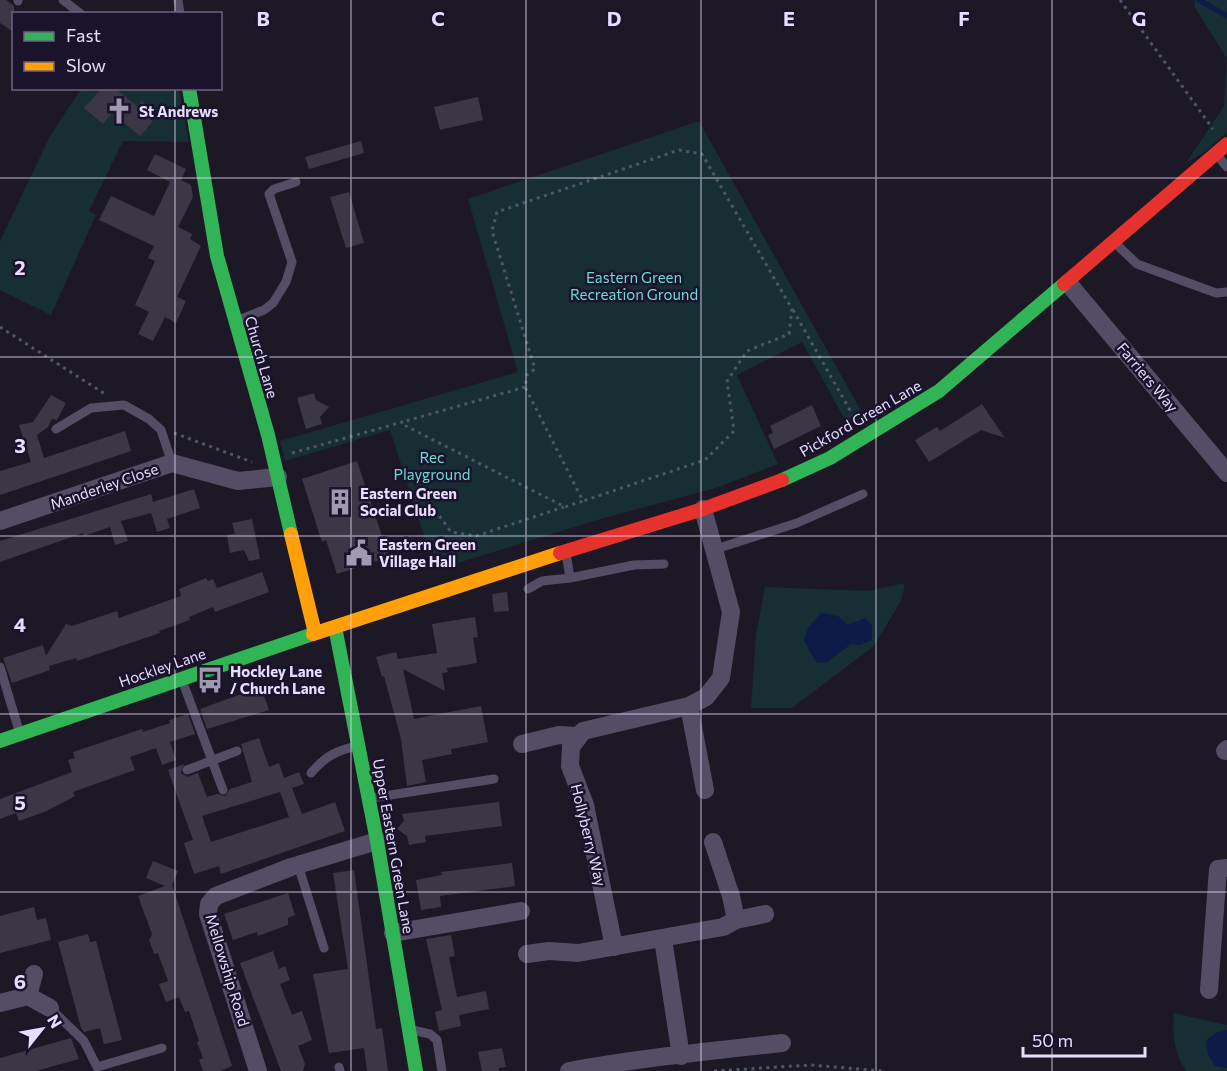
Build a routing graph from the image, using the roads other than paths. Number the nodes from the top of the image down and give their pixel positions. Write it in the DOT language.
graph roads {
  1 [pos="63,0"];
  2 [pos="78,12"];
  3 [pos="189,90"];
  4 [pos="1223,148"];
  5 [pos="1227,167"];
  6 [pos="297,183"];
  7 [pos="1114,243"];
  8 [pos="1068,283"];
  9 [pos="1227,292"];
  10 [pos="234,321"];
  11 [pos="56,429"];
  12 [pos="172,463"];
  13 [pos="1227,473"];
  14 [pos="278,477"];
  15 [pos="863,494"];
  16 [pos="703,509"];
  17 [pos="0,521"];
  18 [pos="716,549"];
  19 [pos="565,551"];
  20 [pos="664,564"];
  21 [pos="570,578"];
  22 [pos="528,589"];
  23 [pos="335,627"];
  24 [pos="315,633"];
  25 [pos="0,667"];
  26 [pos="181,678"];
  27 [pos="689,706"];
  28 [pos="20,734"];
  29 [pos="577,736"];
  30 [pos="0,741"];
  31 [pos="522,744"];
  32 [pos="358,746"];
  33 [pos="237,751"];
  34 [pos="212,760"];
  35 [pos="187,770"];
  36 [pos="311,773"];
  37 [pos="494,779"];
  38 [pos="223,790"];
  39 [pos="705,790"];
  40 [pos="369,798"];
  41 [pos="377,841"];
  42 [pos="713,842"];
  43 [pos="298,865"];
  44 [pos="1227,868"];
  45 [pos="521,911"];
  46 [pos="765,914"];
  47 [pos="736,920"];
  48 [pos="393,933"];
  49 [pos="663,939"];
  50 [pos="614,947"];
  51 [pos="324,948"];
  52 [pos="527,954"];
  53 [pos="34,974"];
  54 [pos="1209,990"];
  55 [pos="28,996"];
  56 [pos="0,1003"];
  57 [pos="50,1008"];
  58 [pos="409,1030"];
  59 [pos="782,1042"];
  60 [pos="162,1048"];
  61 [pos="681,1056"];
  62 [pos="258,1071"];
  63 [pos="416,1071"];
  64 [pos="442,1071"];
  65 [pos="568,1071"];
  1 -- 2 [label="lane"];
  3 -- 10 [label="street, Church Lane"];
  4 -- 5 [label="lane"];
  4 -- 7 [label="street, Pickford Green Lane"];
  6 -- 10 [label="lane"];
  7 -- 8 [label="street, Pickford Green Lane"];
  7 -- 9 [label="lane"];
  8 -- 13 [label="street, Farriers Way"];
  8 -- 16 [label="street, Pickford Green Lane"];
  10 -- 14 [label="street, Church Lane"];
  11 -- 12 [label="lane"];
  12 -- 14 [label="street, Manderley Close"];
  12 -- 17 [label="street, Manderley Close"];
  14 -- 24 [label="street, Church Lane"];
  15 -- 18 [label="lane"];
  16 -- 18 [label="street"];
  16 -- 19 [label="street, Pickford Green Lane"];
  18 -- 27 [label="street"];
  19 -- 21 [label="lane"];
  19 -- 23 [label="street, Pickford Green Lane"];
  20 -- 21 [label="lane"];
  21 -- 22 [label="lane"];
  23 -- 24 [label="street, Hockley Lane"];
  23 -- 32 [label="street, Upper Eastern Green Lane"];
  24 -- 26 [label="street, Hockley Lane"];
  25 -- 28 [label="lane"];
  26 -- 28 [label="street, Hockley Lane"];
  26 -- 34 [label="lane"];
  27 -- 29 [label="street"];
  27 -- 39 [label="street"];
  28 -- 30 [label="street, Hockley Lane"];
  29 -- 31 [label="street"];
  29 -- 50 [label="street, Hollyberry Way"];
  32 -- 36 [label="lane"];
  32 -- 40 [label="street, Upper Eastern Green Lane"];
  33 -- 34 [label="lane"];
  34 -- 35 [label="lane"];
  34 -- 38 [label="lane"];
  37 -- 40 [label="lane"];
  40 -- 41 [label="street, Upper Eastern Green Lane"];
  41 -- 43 [label="street, Mellowship Road"];
  41 -- 48 [label="street, Upper Eastern Green Lane"];
  42 -- 47 [label="street"];
  43 -- 51 [label="lane"];
  43 -- 62 [label="street, Mellowship Road"];
  44 -- 54 [label="street"];
  45 -- 48 [label="street"];
  46 -- 47 [label="street"];
  47 -- 49 [label="street"];
  48 -- 58 [label="street, Upper Eastern Green Lane"];
  49 -- 50 [label="street"];
  49 -- 61 [label="street"];
  50 -- 52 [label="street"];
  53 -- 55 [label="street"];
  55 -- 56 [label="street"];
  55 -- 57 [label="street"];
  57 -- 60 [label="lane"];
  58 -- 63 [label="street, Upper Eastern Green Lane"];
  58 -- 64 [label="lane"];
  59 -- 61 [label="street"];
  61 -- 65 [label="street"];
}
